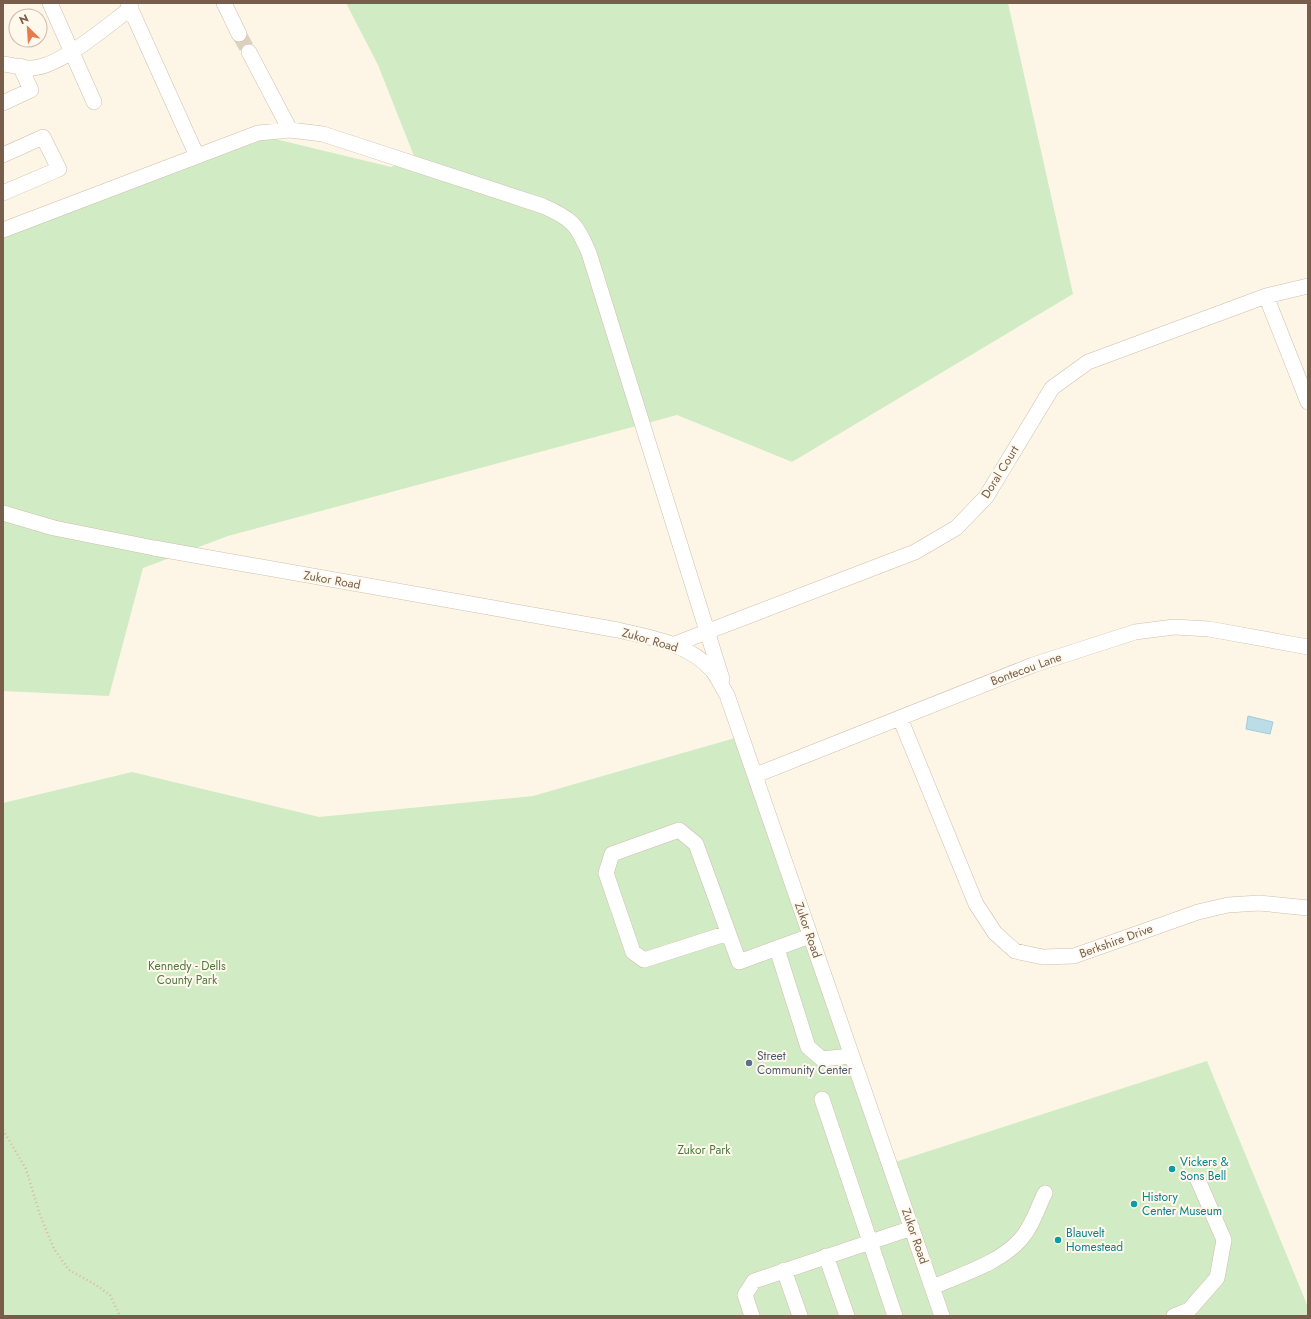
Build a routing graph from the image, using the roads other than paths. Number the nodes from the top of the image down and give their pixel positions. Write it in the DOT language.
graph roads {
  1 [pos="50,3"];
  2 [pos="224,3"];
  3 [pos="129,5"];
  4 [pos="239,34"];
  5 [pos="71,51"];
  6 [pos="249,52"];
  7 [pos="3,64"];
  8 [pos="20,66"];
  9 [pos="94,102"];
  10 [pos="3,103"];
  11 [pos="290,130"];
  12 [pos="3,155"];
  13 [pos="197,156"];
  14 [pos="3,193"];
  15 [pos="3,230"];
  16 [pos="1308,286"];
  17 [pos="1266,296"];
  18 [pos="1308,402"];
  19 [pos="3,513"];
  20 [pos="706,632"];
  21 [pos="675,644"];
  22 [pos="1308,647"];
  23 [pos="727,695"];
  24 [pos="900,718"];
  25 [pos="756,775"];
  26 [pos="1308,908"];
  27 [pos="728,933"];
  28 [pos="810,936"];
  29 [pos="777,949"];
  30 [pos="851,1056"];
  31 [pos="822,1099"];
  32 [pos="1198,1180"];
  33 [pos="1045,1193"];
  34 [pos="912,1228"];
  35 [pos="870,1242"];
  36 [pos="826,1256"];
  37 [pos="784,1270"];
  38 [pos="933,1286"];
  39 [pos="752,1316"];
  40 [pos="800,1316"];
  41 [pos="847,1316"];
  42 [pos="895,1316"];
  43 [pos="942,1316"];
  44 [pos="1174,1316"];
  1 -- 5 [label="street"];
  2 -- 4 [label="street"];
  3 -- 5 [label="street"];
  3 -- 13 [label="street"];
  5 -- 8 [label="street"];
  5 -- 9 [label="street"];
  6 -- 11 [label="street"];
  7 -- 8 [label="street"];
  8 -- 10 [label="street"];
  11 -- 13 [label="street"];
  11 -- 20 [label="street"];
  12 -- 14 [label="street"];
  13 -- 15 [label="street"];
  16 -- 17 [label="street, Doral Court"];
  17 -- 18 [label="street"];
  17 -- 20 [label="street, Doral Court"];
  19 -- 21 [label="street, Zukor Road"];
  20 -- 21 [label="street, Doral Court"];
  20 -- 23 [label="street"];
  21 -- 23 [label="street, Zukor Road"];
  22 -- 24 [label="street, Bontecou Lane"];
  23 -- 25 [label="street, Zukor Road"];
  24 -- 25 [label="street, Bontecou Lane"];
  24 -- 26 [label="street, Berkshire Drive"];
  25 -- 28 [label="street, Zukor Road"];
  27 -- 27 [label="street"];
  27 -- 29 [label="street"];
  28 -- 29 [label="street"];
  28 -- 30 [label="street, Zukor Road"];
  29 -- 30 [label="street"];
  30 -- 34 [label="street, Zukor Road"];
  31 -- 35 [label="street"];
  32 -- 44 [label="street"];
  33 -- 38 [label="street"];
  34 -- 35 [label="street"];
  34 -- 38 [label="street, Zukor Road"];
  35 -- 36 [label="street"];
  35 -- 42 [label="street"];
  36 -- 37 [label="street"];
  36 -- 41 [label="street"];
  37 -- 39 [label="street"];
  37 -- 40 [label="street"];
  38 -- 43 [label="street, Zukor Road"];
}
